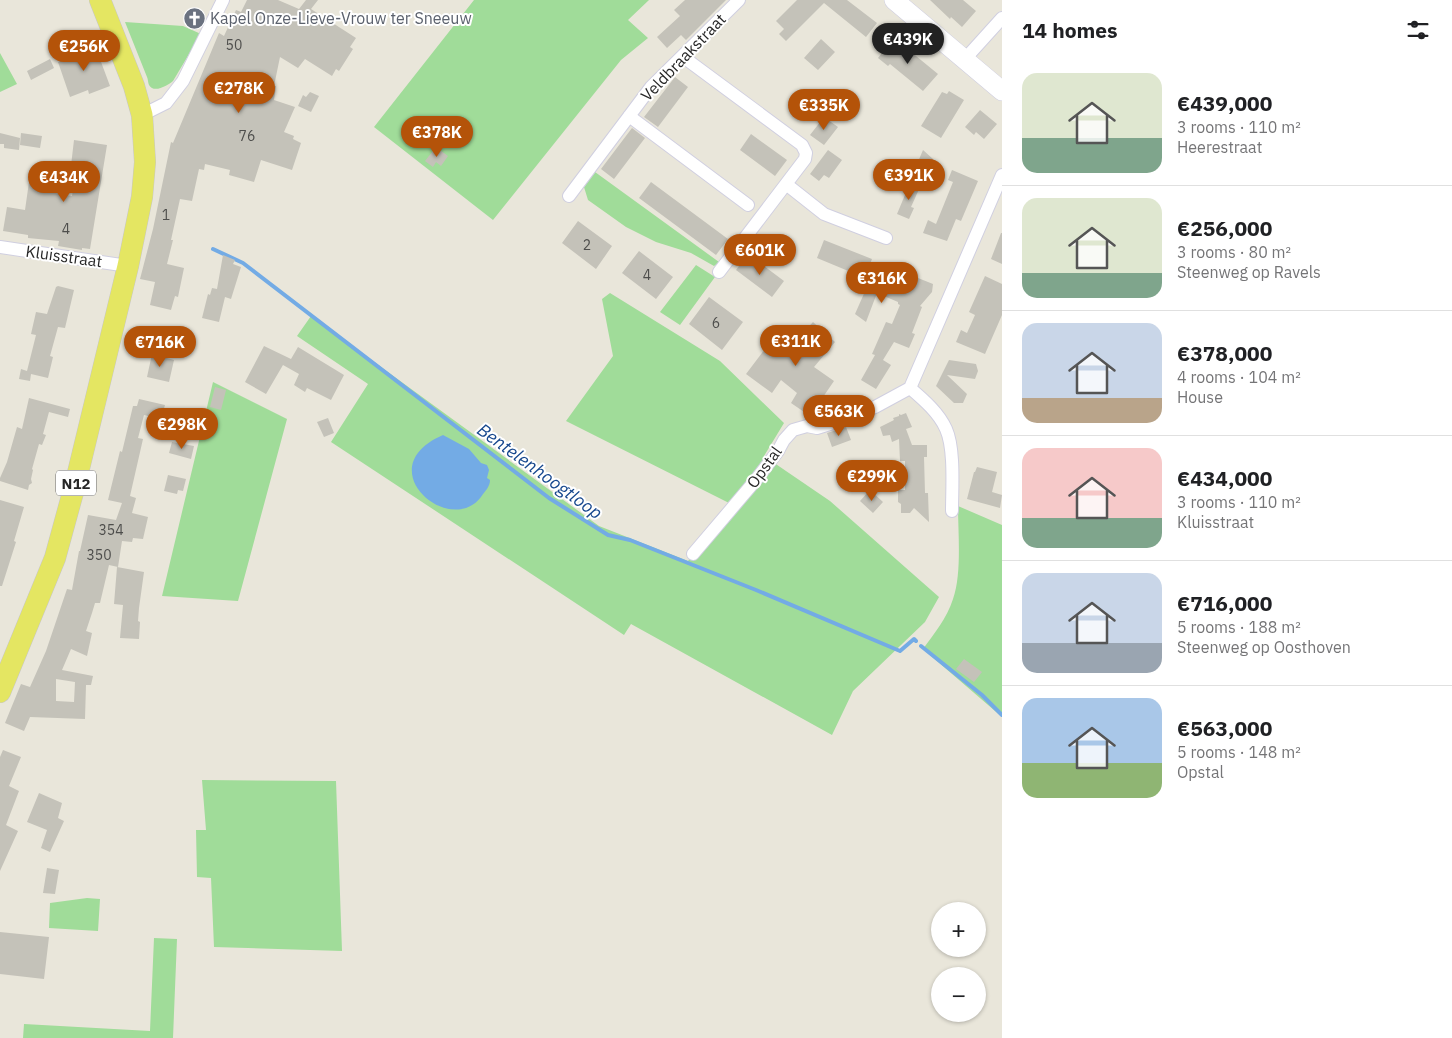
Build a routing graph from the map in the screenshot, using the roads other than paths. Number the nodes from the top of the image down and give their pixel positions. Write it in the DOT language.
graph roads {
  1 [pos="100,0"];
  2 [pos="223,0"];
  3 [pos="739,0"];
  4 [pos="894,0"];
  5 [pos="1002,18"];
  6 [pos="685,54"];
  7 [pos="965,59"];
  8 [pos="1002,91"];
  9 [pos="142,115"];
  10 [pos="629,116"];
  11 [pos="1002,175"];
  12 [pos="786,184"];
  13 [pos="570,196"];
  14 [pos="748,205"];
  15 [pos="886,238"];
  16 [pos="0,247"];
  17 [pos="128,266"];
  18 [pos="719,272"];
  19 [pos="910,388"];
  20 [pos="952,511"];
  21 [pos="693,554"];
  22 [pos="0,692"];
  1 -- 9 [label="main road, N12"];
  2 -- 9 [label="street"];
  3 -- 6 [label="street, Veldbraakstraat"];
  4 -- 7 [label="street"];
  5 -- 7 [label="street"];
  6 -- 10 [label="street, Veldbraakstraat"];
  6 -- 12 [label="street"];
  7 -- 8 [label="street"];
  9 -- 17 [label="main road, N12"];
  10 -- 13 [label="street, Veldbraakstraat"];
  10 -- 14 [label="street, Veldbraakstraat"];
  11 -- 19 [label="street"];
  12 -- 15 [label="street"];
  12 -- 18 [label="street"];
  16 -- 17 [label="street, Kluisstraat"];
  17 -- 22 [label="main road, N12"];
  19 -- 20 [label="street"];
  19 -- 21 [label="street, Opstal"];
}
